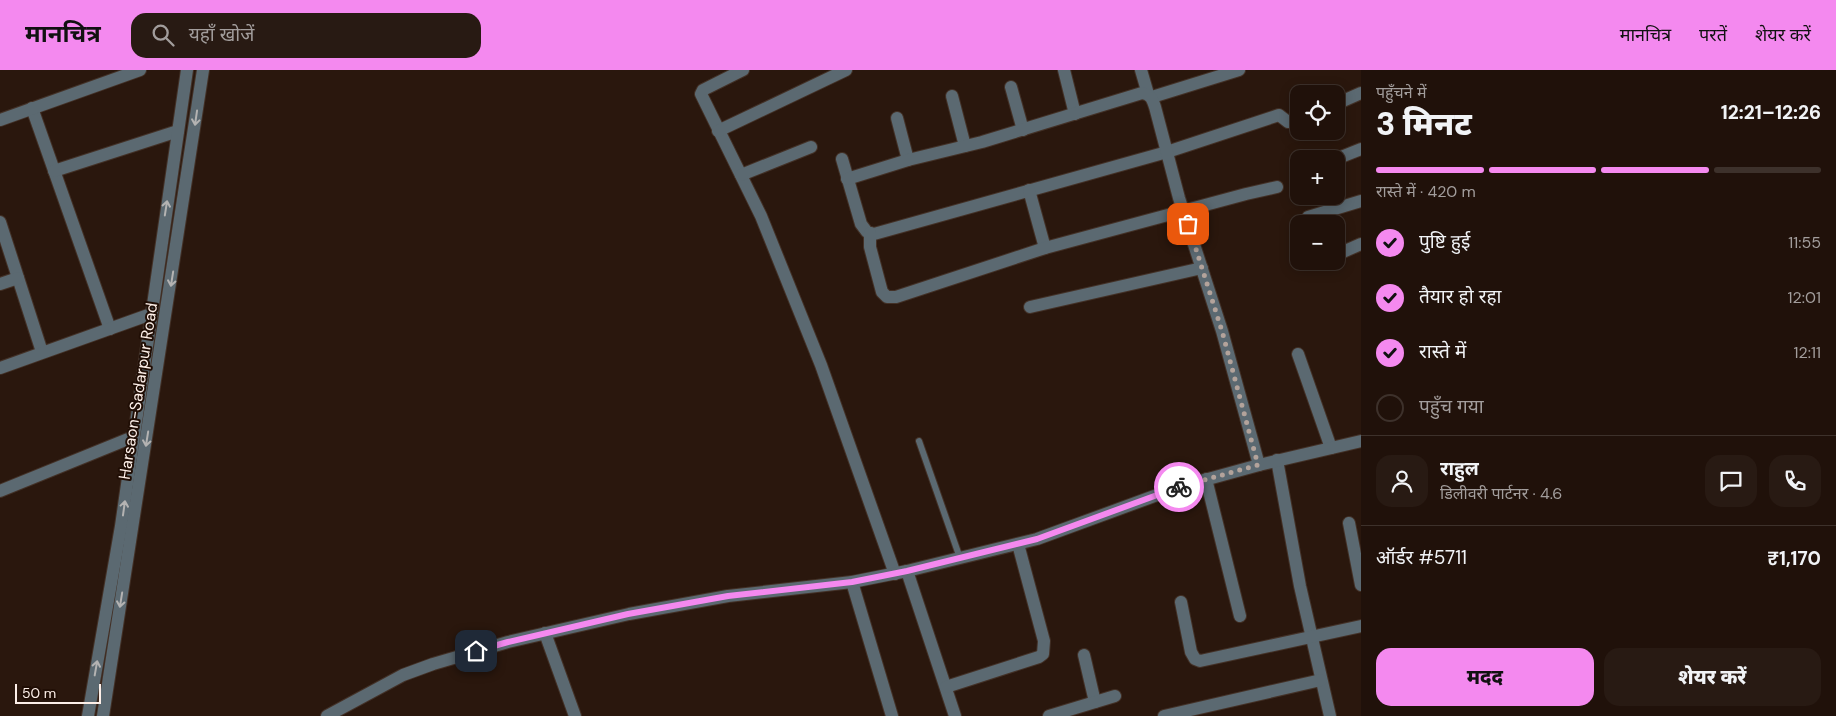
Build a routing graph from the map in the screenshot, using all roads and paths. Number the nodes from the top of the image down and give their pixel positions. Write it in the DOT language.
graph roads {
  1 [pos="140,70"];
  2 [pos="187,70"];
  3 [pos="203,70"];
  4 [pos="743,70"];
  5 [pos="846,70"];
  6 [pos="1064,70"];
  7 [pos="1141,70"];
  8 [pos="1239,70"];
  9 [pos="1223,72"];
  10 [pos="1011,87"];
  11 [pos="1361,93"];
  12 [pos="952,96"];
  13 [pos="1150,96"];
  14 [pos="1345,100"];
  15 [pos="32,108"];
  16 [pos="1075,114"];
  17 [pos="897,118"];
  18 [pos="0,120"];
  19 [pos="1290,121"];
  20 [pos="1023,130"];
  21 [pos="178,131"];
  22 [pos="718,131"];
  23 [pos="965,146"];
  24 [pos="811,147"];
  25 [pos="1361,150"];
  26 [pos="1167,152"];
  27 [pos="1345,156"];
  28 [pos="842,159"];
  29 [pos="908,160"];
  30 [pos="54,170"];
  31 [pos="741,175"];
  32 [pos="847,179"];
  33 [pos="1276,188"];
  34 [pos="1029,190"];
  35 [pos="1361,201"];
  36 [pos="1184,210"];
  37 [pos="1315,215"];
  38 [pos="0,222"];
  39 [pos="870,233"];
  40 [pos="1361,244"];
  41 [pos="1045,248"];
  42 [pos="1345,251"];
  43 [pos="1202,268"];
  44 [pos="18,278"];
  45 [pos="0,284"];
  46 [pos="1030,307"];
  47 [pos="151,314"];
  48 [pos="110,329"];
  49 [pos="42,352"];
  50 [pos="1298,354"];
  51 [pos="0,368"];
  52 [pos="134,437"];
  53 [pos="919,441"];
  54 [pos="1361,441"];
  55 [pos="1331,448"];
  56 [pos="1277,460"];
  57 [pos="1258,465"];
  58 [pos="1206,479"];
  59 [pos="0,491"];
  60 [pos="1349,523"];
  61 [pos="1018,544"];
  62 [pos="960,558"];
  63 [pos="901,572"];
  64 [pos="852,582"];
  65 [pos="1361,585"];
  66 [pos="1182,602"];
  67 [pos="1240,616"];
  68 [pos="1361,626"];
  69 [pos="545,633"];
  70 [pos="1312,638"];
  71 [pos="1084,655"];
  72 [pos="1321,680"];
  73 [pos="946,688"];
  74 [pos="1114,696"];
  75 [pos="1095,702"];
  76 [pos="88,716"];
  77 [pos="103,716"];
  78 [pos="327,716"];
  79 [pos="575,716"];
  80 [pos="892,716"];
  81 [pos="955,716"];
  82 [pos="1049,716"];
  83 [pos="1164,716"];
  84 [pos="1330,716"];
  1 -- 15 [label="street"];
  2 -- 21 [label="street, Harsaon-Sadarpur Road"];
  3 -- 77 [label="street, Harsaon-Sadarpur Road, one-way"];
  4 -- 22 [label="street"];
  5 -- 22 [label="street"];
  6 -- 16 [label="street"];
  7 -- 13 [label="street"];
  8 -- 9 [label="street"];
  9 -- 13 [label="street"];
  10 -- 20 [label="street"];
  11 -- 14 [label="street"];
  12 -- 23 [label="street"];
  13 -- 16 [label="street"];
  13 -- 26 [label="street"];
  15 -- 18 [label="street"];
  15 -- 30 [label="street"];
  16 -- 20 [label="street"];
  17 -- 29 [label="street"];
  19 -- 26 [label="street"];
  20 -- 23 [label="street"];
  21 -- 30 [label="street"];
  47 -- 21 [label="street, Harsaon-Sadarpur Road, one-way"];
  22 -- 31 [label="street"];
  23 -- 29 [label="street"];
  24 -- 31 [label="street"];
  25 -- 27 [label="street"];
  26 -- 34 [label="street"];
  26 -- 36 [label="street"];
  28 -- 32 [label="street"];
  29 -- 32 [label="street"];
  30 -- 48 [label="street"];
  31 -- 63 [label="street"];
  32 -- 39 [label="street"];
  33 -- 36 [label="street"];
  34 -- 39 [label="street"];
  34 -- 41 [label="street"];
  35 -- 37 [label="street"];
  36 -- 41 [label="street"];
  36 -- 43 [label="street"];
  38 -- 44 [label="street"];
  39 -- 41 [label="street"];
  40 -- 42 [label="street"];
  43 -- 46 [label="street"];
  43 -- 57 [label="street"];
  44 -- 45 [label="street"];
  44 -- 49 [label="street"];
  47 -- 48 [label="street"];
  47 -- 52 [label="street, Harsaon-Sadarpur Road"];
  48 -- 49 [label="street"];
  49 -- 51 [label="street"];
  50 -- 55 [label="street"];
  52 -- 59 [label="street"];
  76 -- 52 [label="street, Harsaon-Sadarpur Road, one-way"];
  53 -- 62 [label="lane"];
  54 -- 55 [label="street"];
  55 -- 56 [label="street"];
  56 -- 57 [label="street"];
  56 -- 70 [label="street"];
  57 -- 58 [label="street"];
  58 -- 61 [label="street"];
  58 -- 67 [label="street"];
  60 -- 65 [label="street"];
  61 -- 62 [label="street"];
  61 -- 73 [label="street"];
  62 -- 63 [label="street"];
  63 -- 64 [label="street"];
  63 -- 73 [label="street"];
  64 -- 69 [label="street"];
  64 -- 80 [label="street"];
  66 -- 70 [label="street"];
  68 -- 70 [label="street"];
  69 -- 78 [label="street"];
  69 -- 79 [label="street"];
  70 -- 72 [label="street"];
  71 -- 75 [label="street"];
  72 -- 83 [label="street"];
  72 -- 84 [label="street"];
  73 -- 81 [label="street"];
  74 -- 75 [label="street"];
  75 -- 82 [label="street"];
}
